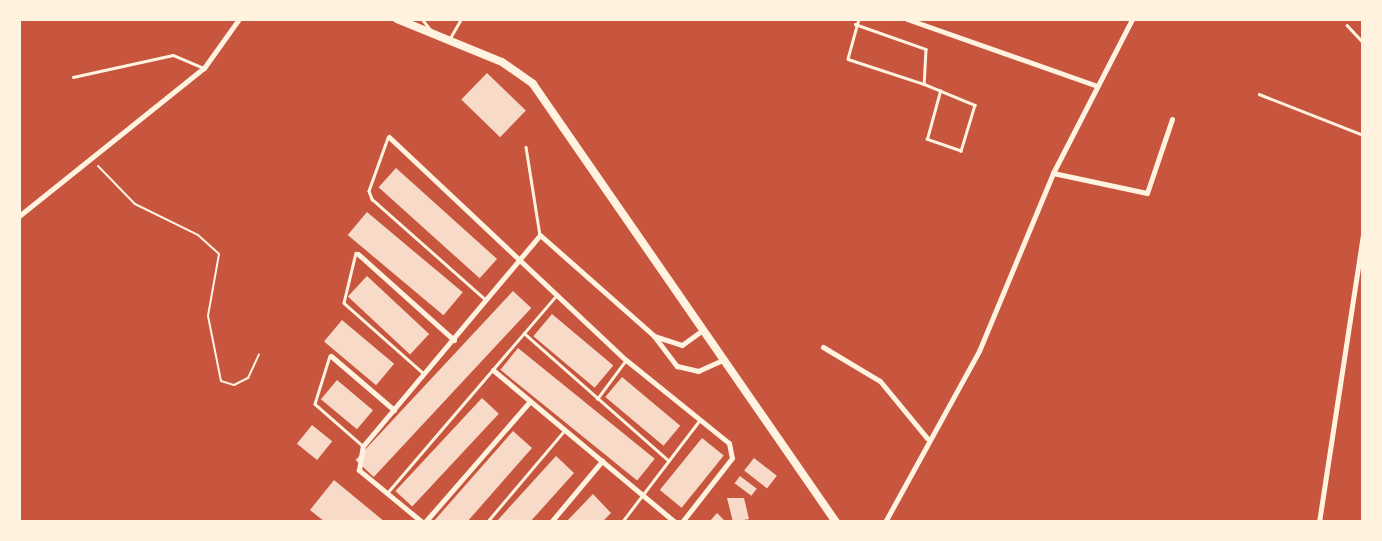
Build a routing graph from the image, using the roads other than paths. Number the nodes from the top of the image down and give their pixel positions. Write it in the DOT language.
graph roads {
  1 [pos="239,19"];
  2 [pos="397,19"];
  3 [pos="422,19"];
  4 [pos="461,19"];
  5 [pos="859,19"];
  6 [pos="907,19"];
  7 [pos="1132,19"];
  8 [pos="855,24"];
  9 [pos="1347,26"];
  10 [pos="435,35"];
  11 [pos="448,41"];
  12 [pos="1363,42"];
  13 [pos="204,68"];
  14 [pos="73,77"];
  15 [pos="924,84"];
  16 [pos="1097,86"];
  17 [pos="940,91"];
  18 [pos="1259,94"];
  19 [pos="1172,118"];
  20 [pos="1363,135"];
  21 [pos="389,137"];
  22 [pos="526,147"];
  23 [pos="1054,173"];
  24 [pos="19,216"];
  25 [pos="540,235"];
  26 [pos="1363,235"];
  27 [pos="358,254"];
  28 [pos="519,262"];
  29 [pos="556,296"];
  30 [pos="487,302"];
  31 [pos="703,330"];
  32 [pos="524,333"];
  33 [pos="654,336"];
  34 [pos="454,340"];
  35 [pos="823,347"];
  36 [pos="331,356"];
  37 [pos="626,360"];
  38 [pos="723,360"];
  39 [pos="493,370"];
  40 [pos="425,374"];
  41 [pos="597,399"];
  42 [pos="530,401"];
  43 [pos="394,410"];
  44 [pos="699,422"];
  45 [pos="565,430"];
  46 [pos="927,438"];
  47 [pos="363,446"];
  48 [pos="602,461"];
  49 [pos="669,461"];
  50 [pos="387,493"];
  51 [pos="645,497"];
  52 [pos="825,506"];
  53 [pos="424,522"];
  54 [pos="487,522"];
  55 [pos="551,522"];
  56 [pos="621,522"];
  57 [pos="675,522"];
  58 [pos="682,522"];
  59 [pos="826,522"];
  60 [pos="836,522"];
  61 [pos="885,522"];
  62 [pos="1319,522"];
  1 -- 13 [label="street"];
  2 -- 10 [label="main road"];
  3 -- 10 [label="lane"];
  4 -- 11 [label="lane"];
  5 -- 8 [label="lane"];
  6 -- 16 [label="street"];
  7 -- 16 [label="street"];
  8 -- 15 [label="lane"];
  8 -- 15 [label="lane"];
  9 -- 12 [label="lane"];
  10 -- 11 [label="main road"];
  11 -- 31 [label="main road"];
  13 -- 14 [label="lane"];
  13 -- 24 [label="street"];
  15 -- 17 [label="lane"];
  16 -- 23 [label="street"];
  17 -- 17 [label="lane"];
  18 -- 20 [label="lane"];
  19 -- 23 [label="street"];
  21 -- 28 [label="street"];
  21 -- 30 [label="lane"];
  22 -- 25 [label="lane"];
  23 -- 46 [label="street"];
  25 -- 28 [label="street"];
  25 -- 33 [label="street"];
  26 -- 62 [label="street"];
  27 -- 34 [label="street"];
  27 -- 40 [label="lane"];
  28 -- 29 [label="street"];
  28 -- 30 [label="street"];
  29 -- 32 [label="lane"];
  29 -- 37 [label="street"];
  30 -- 34 [label="street"];
  31 -- 33 [label="street"];
  31 -- 38 [label="main road"];
  32 -- 39 [label="lane"];
  32 -- 41 [label="lane"];
  33 -- 38 [label="street"];
  34 -- 40 [label="street"];
  35 -- 46 [label="street"];
  36 -- 43 [label="street"];
  36 -- 47 [label="lane"];
  37 -- 41 [label="lane"];
  37 -- 44 [label="street"];
  38 -- 52 [label="main road"];
  39 -- 42 [label="street"];
  39 -- 50 [label="lane"];
  40 -- 43 [label="street"];
  41 -- 49 [label="lane"];
  42 -- 45 [label="street"];
  42 -- 53 [label="street"];
  43 -- 47 [label="street"];
  44 -- 49 [label="lane"];
  44 -- 58 [label="street"];
  45 -- 48 [label="street"];
  45 -- 54 [label="lane"];
  46 -- 61 [label="street"];
  47 -- 50 [label="street"];
  48 -- 51 [label="street"];
  48 -- 55 [label="street"];
  49 -- 51 [label="lane"];
  50 -- 53 [label="street"];
  51 -- 56 [label="lane"];
  51 -- 57 [label="street"];
  52 -- 59 [label="main road"];
  52 -- 60 [label="main road"];
}
